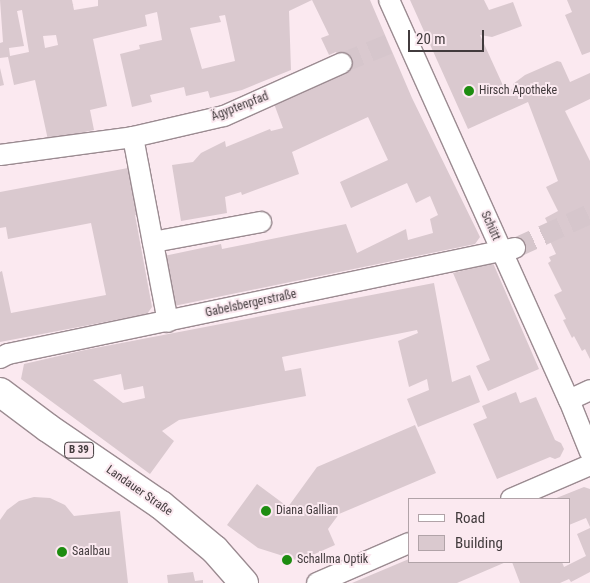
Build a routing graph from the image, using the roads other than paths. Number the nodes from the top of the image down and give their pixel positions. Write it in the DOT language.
graph roads {
  1 [pos="389,0"];
  2 [pos="342,63"];
  3 [pos="134,137"];
  4 [pos="0,155"];
  5 [pos="261,222"];
  6 [pos="153,242"];
  7 [pos="508,249"];
  8 [pos="168,322"];
  9 [pos="0,358"];
  10 [pos="590,390"];
  11 [pos="0,392"];
  12 [pos="569,400"];
  13 [pos="590,452"];
  14 [pos="590,465"];
  15 [pos="512,498"];
  16 [pos="408,543"];
  17 [pos="321,582"];
  18 [pos="244,583"];
  1 -- 7 [label="street, Schütt"];
  2 -- 3 [label="street, Ägyptenpfad"];
  3 -- 4 [label="street, Ägyptenpfad"];
  3 -- 6 [label="street"];
  5 -- 6 [label="street"];
  6 -- 8 [label="street"];
  7 -- 8 [label="street, Gabelsbergerstraße"];
  7 -- 12 [label="street, Schütt"];
  8 -- 9 [label="street, Gabelsbergerstraße"];
  10 -- 12 [label="street"];
  11 -- 18 [label="main road, Landauer Straße / B 39"];
  12 -- 13 [label="street, Schütt"];
  14 -- 15 [label="street"];
  16 -- 17 [label="street"];
}
